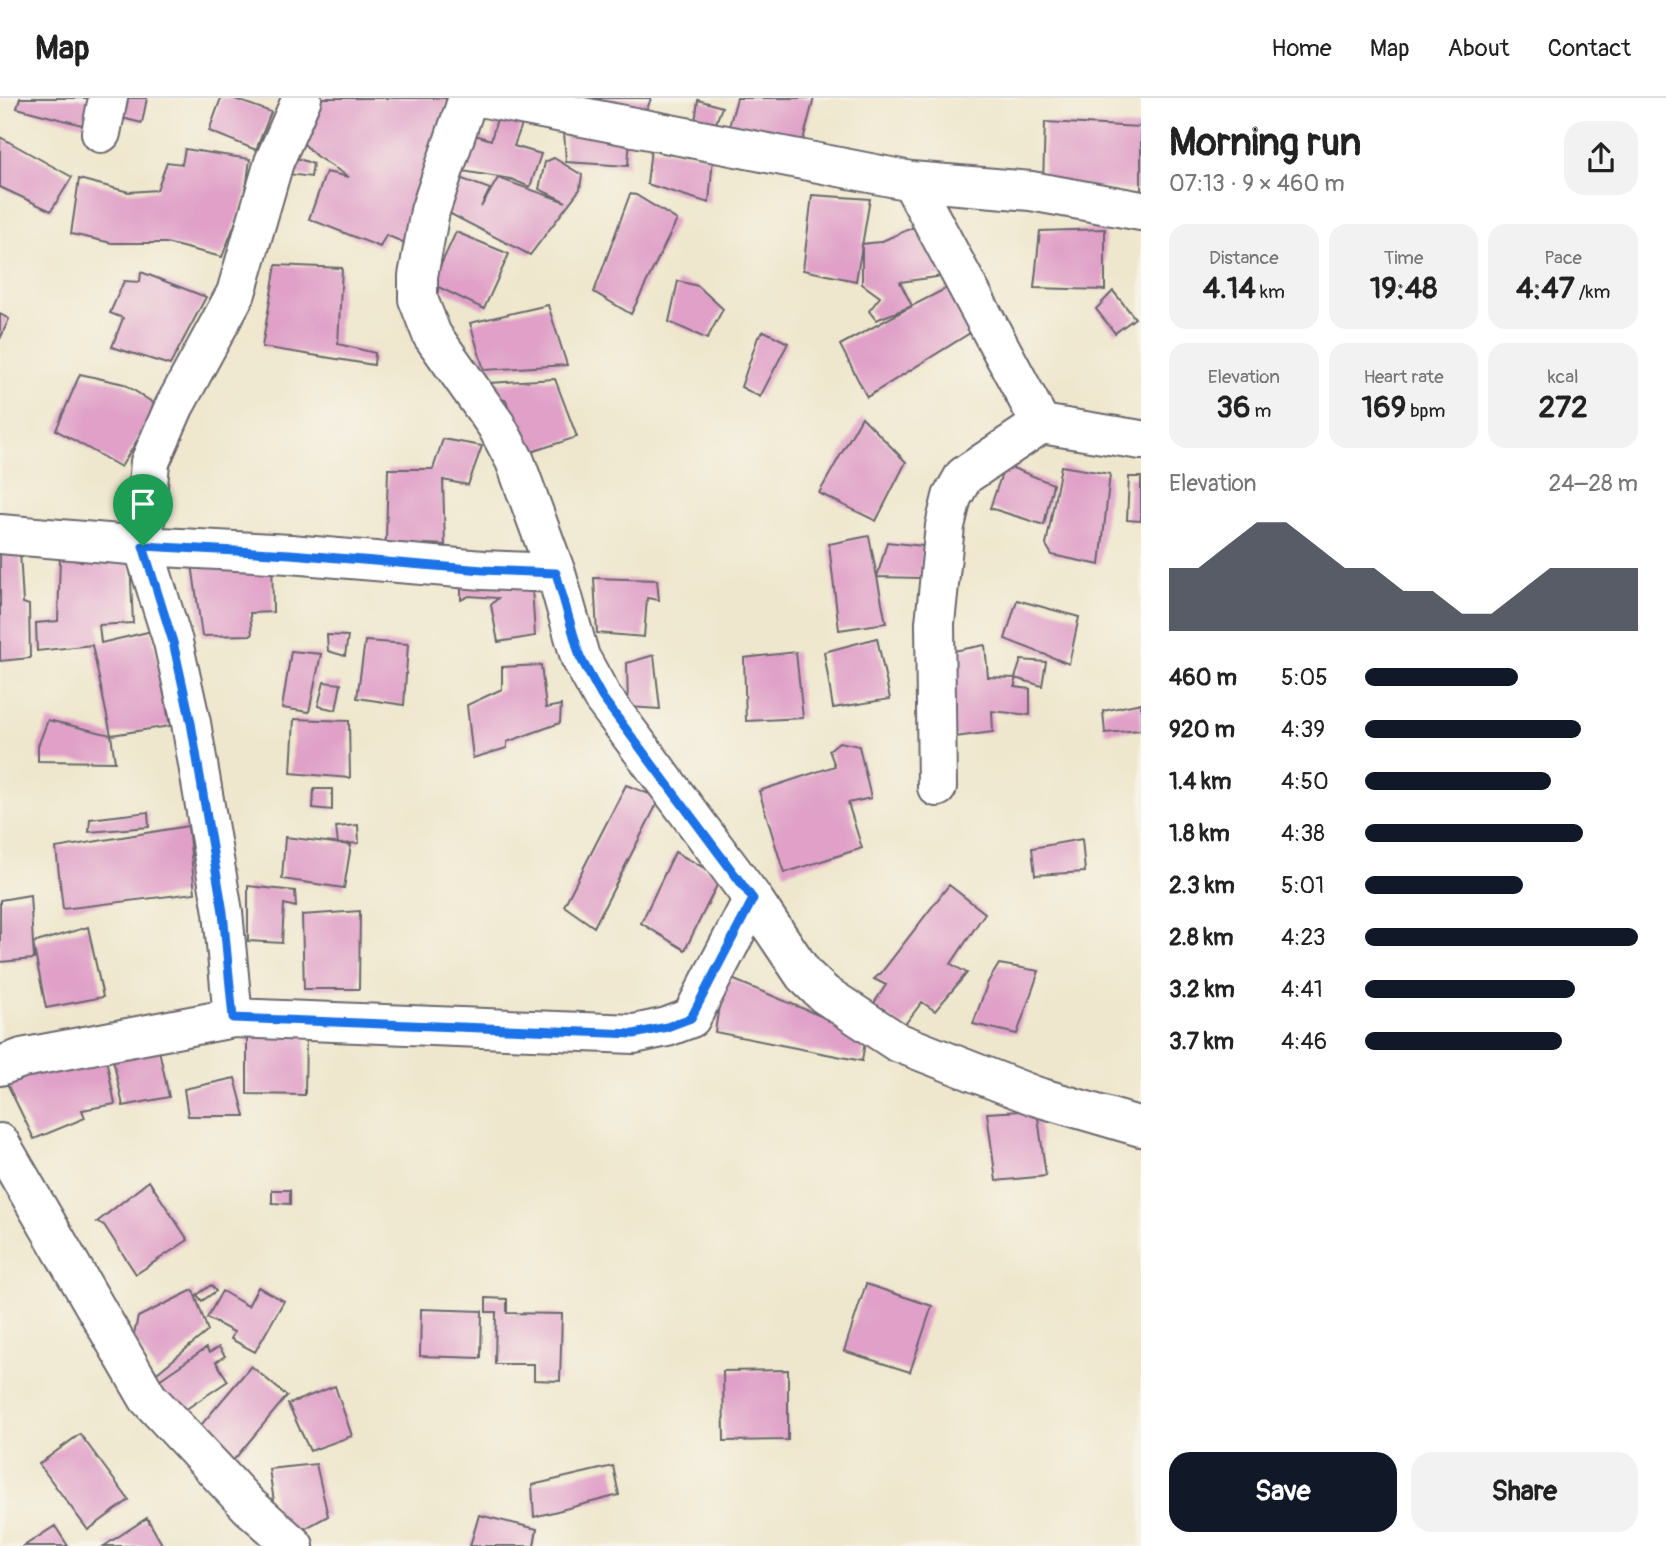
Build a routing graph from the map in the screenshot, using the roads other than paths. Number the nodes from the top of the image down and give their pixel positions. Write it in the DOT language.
graph roads {
  1 [pos="302,98"];
  2 [pos="468,98"];
  3 [pos="485,98"];
  4 [pos="911,181"];
  5 [pos="1141,211"];
  6 [pos="1041,424"];
  7 [pos="1141,439"];
  8 [pos="0,534"];
  9 [pos="143,546"];
  10 [pos="556,573"];
  11 [pos="937,787"];
  12 [pos="753,899"];
  13 [pos="233,1018"];
  14 [pos="0,1066"];
  15 [pos="1141,1127"];
  16 [pos="0,1143"];
  17 [pos="294,1546"];
  1 -- 9 [label="street"];
  2 -- 10 [label="street"];
  3 -- 4 [label="street"];
  4 -- 5 [label="street"];
  4 -- 6 [label="street"];
  6 -- 7 [label="street"];
  6 -- 11 [label="street"];
  8 -- 9 [label="street"];
  9 -- 10 [label="street"];
  9 -- 13 [label="street"];
  10 -- 12 [label="street"];
  12 -- 13 [label="street"];
  12 -- 15 [label="street"];
  13 -- 14 [label="street"];
  16 -- 17 [label="street"];
}
